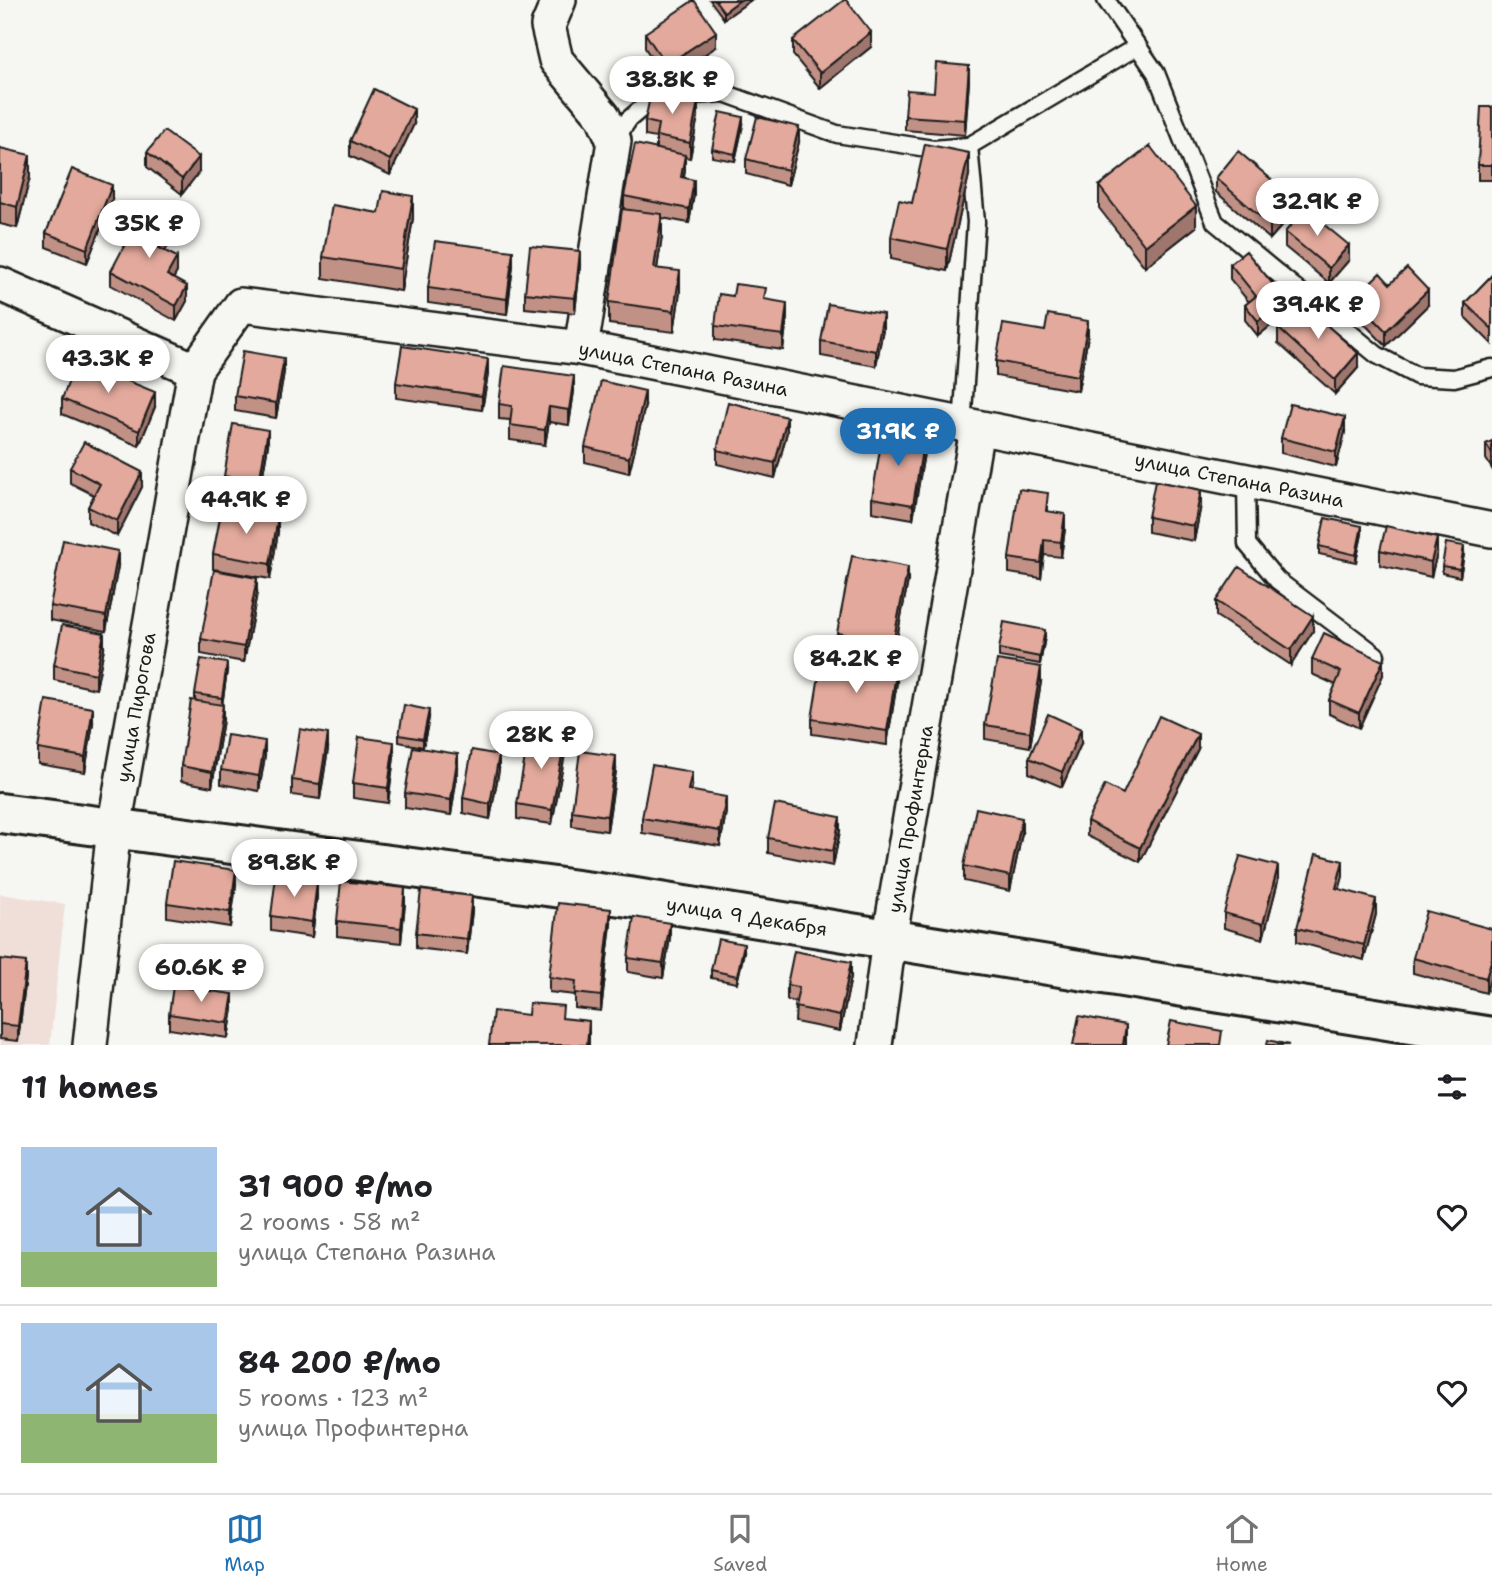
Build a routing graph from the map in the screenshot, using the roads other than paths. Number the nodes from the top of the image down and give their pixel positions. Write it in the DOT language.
graph roads {
  1 [pos="559,0"];
  2 [pos="1106,0"];
  3 [pos="1138,46"];
  4 [pos="614,141"];
  5 [pos="970,146"];
  6 [pos="0,284"];
  7 [pos="581,348"];
  8 [pos="1492,368"];
  9 [pos="195,370"];
  10 [pos="969,427"];
  11 [pos="1247,482"];
  12 [pos="1492,530"];
  13 [pos="1377,655"];
  14 [pos="0,813"];
  15 [pos="114,828"];
  16 [pos="888,940"];
  17 [pos="1492,1037"];
  18 [pos="90,1045"];
  19 [pos="875,1045"];
  1 -- 4 [label="street"];
  2 -- 3 [label="lane"];
  3 -- 5 [label="lane"];
  3 -- 8 [label="lane"];
  4 -- 5 [label="lane"];
  4 -- 7 [label="street"];
  5 -- 10 [label="lane"];
  6 -- 9 [label="street"];
  7 -- 9 [label="street, улица Степана Разина"];
  7 -- 10 [label="street, улица Степана Разина"];
  9 -- 15 [label="street, улица Пирогова"];
  10 -- 11 [label="street, улица Степана Разина"];
  10 -- 16 [label="street, улица Профинтерна"];
  11 -- 12 [label="street, улица Степана Разина"];
  11 -- 13 [label="lane"];
  14 -- 15 [label="street, улица 9 Декабря"];
  15 -- 16 [label="street, улица 9 Декабря"];
  15 -- 18 [label="street, улица Пирогова"];
  16 -- 17 [label="street, улица 9 Декабря"];
  16 -- 19 [label="street, улица Профинтерна"];
}
